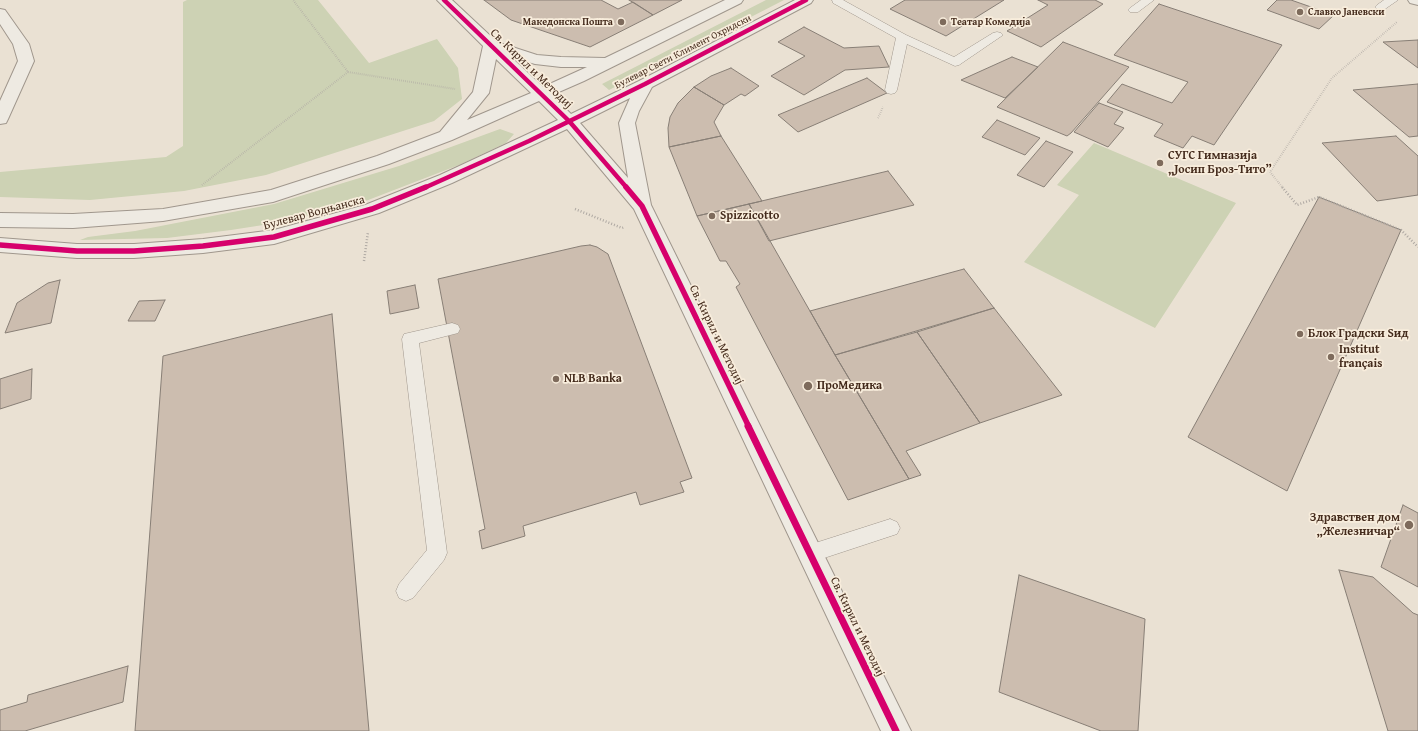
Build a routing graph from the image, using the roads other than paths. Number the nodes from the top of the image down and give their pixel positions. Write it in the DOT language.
graph roads {
  1 [pos="444,0"];
  2 [pos="736,0"];
  3 [pos="806,0"];
  4 [pos="1148,0"];
  5 [pos="1392,0"];
  6 [pos="837,1"];
  7 [pos="1381,7"];
  8 [pos="1134,10"];
  9 [pos="0,13"];
  10 [pos="997,35"];
  11 [pos="902,38"];
  12 [pos="491,45"];
  13 [pos="608,63"];
  14 [pos="645,84"];
  15 [pos="891,90"];
  16 [pos="541,95"];
  17 [pos="0,119"];
  18 [pos="569,121"];
  19 [pos="446,136"];
  20 [pos="646,214"];
  21 [pos="0,220"];
  22 [pos="0,245"];
  23 [pos="452,329"];
  24 [pos="890,528"];
  25 [pos="809,554"];
  26 [pos="406,591"];
  27 [pos="896,731"];
  1 -- 12 [label="street, Св. Кирил и Методиј"];
  2 -- 13 [label="street, Булевар Свети Климент Охридски"];
  3 -- 14 [label="street, Булевар Свети Климент Охридски"];
  4 -- 8 [label="lane"];
  5 -- 7 [label="lane"];
  6 -- 11 [label="lane"];
  9 -- 17 [label="street"];
  10 -- 11 [label="lane"];
  11 -- 15 [label="lane"];
  12 -- 13 [label="street"];
  12 -- 16 [label="street, Св. Кирил и Методиј"];
  12 -- 19 [label="street"];
  13 -- 16 [label="street, Булевар Свети Климент Охридски"];
  14 -- 18 [label="street, Булевар Свети Климент Охридски"];
  14 -- 20 [label="street"];
  16 -- 18 [label="street, Св. Кирил и Методиј"];
  16 -- 19 [label="street"];
  18 -- 20 [label="street, Св. Кирил и Методиј"];
  18 -- 22 [label="street, Булевар Водњанска"];
  19 -- 21 [label="street"];
  20 -- 25 [label="street, Св. Кирил и Методиј"];
  23 -- 26 [label="lane"];
  24 -- 25 [label="lane"];
  25 -- 27 [label="street, Св. Кирил и Методиј"];
}
